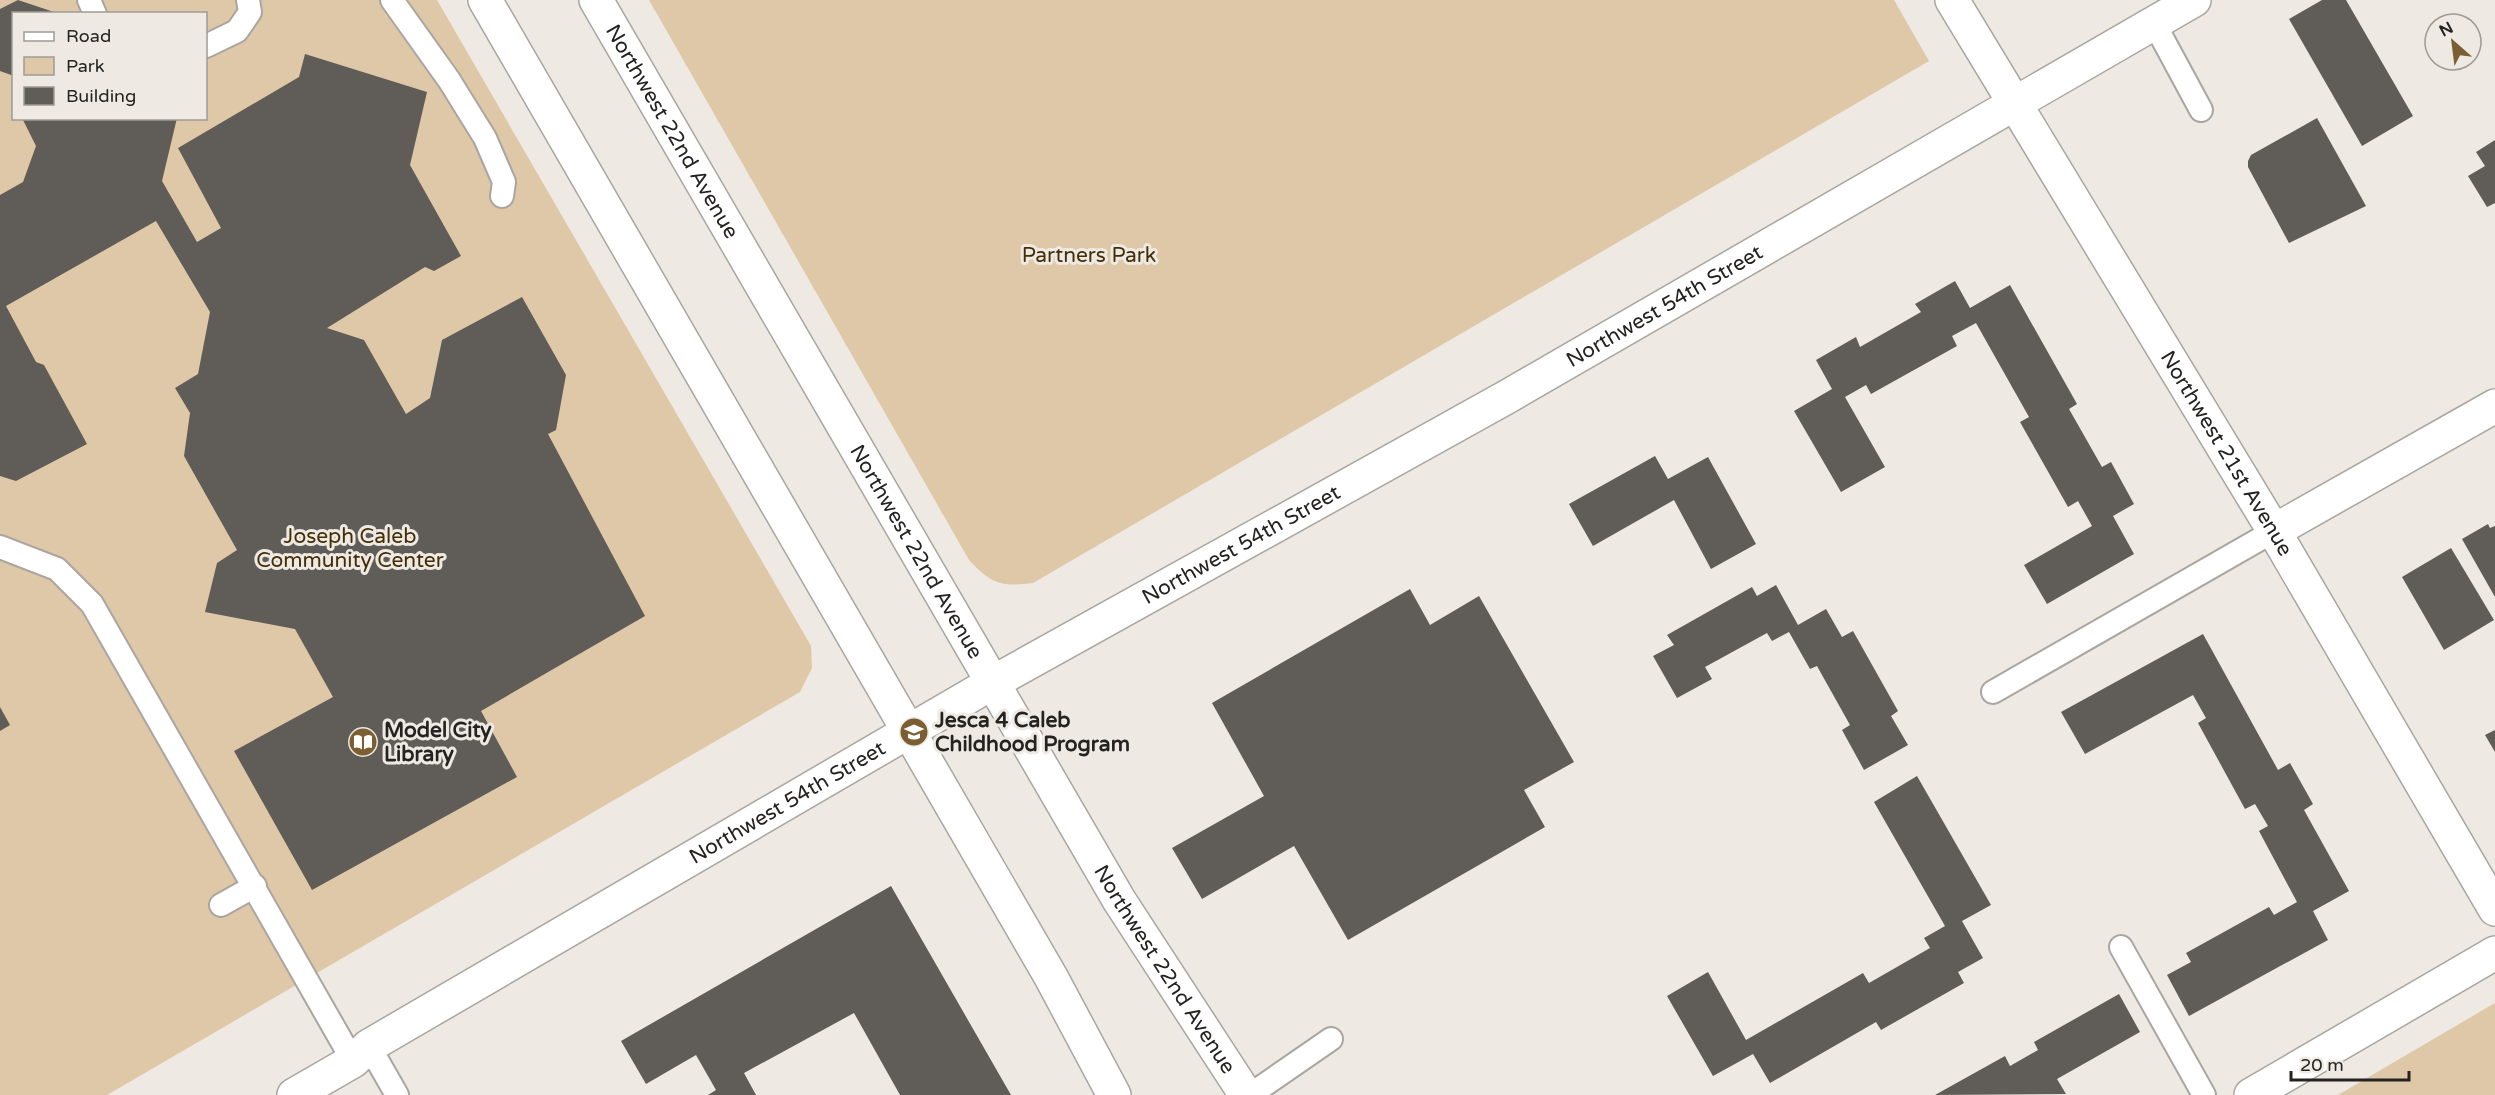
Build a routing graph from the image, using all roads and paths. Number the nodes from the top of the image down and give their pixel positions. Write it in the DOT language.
graph roads {
  1 [pos="248,0"];
  2 [pos="392,0"];
  3 [pos="485,0"];
  4 [pos="596,0"];
  5 [pos="2194,0"];
  6 [pos="1960,3"];
  7 [pos="2154,23"];
  8 [pos="207,45"];
  9 [pos="2014,105"];
  10 [pos="2201,110"];
  11 [pos="502,196"];
  12 [pos="2495,406"];
  13 [pos="2274,531"];
  14 [pos="0,547"];
  15 [pos="992,683"];
  16 [pos="1993,692"];
  17 [pos="909,734"];
  18 [pos="255,886"];
  19 [pos="221,905"];
  20 [pos="2495,909"];
  21 [pos="2121,947"];
  22 [pos="2495,953"];
  23 [pos="1331,1039"];
  24 [pos="361,1053"];
  25 [pos="294,1095"];
  26 [pos="397,1095"];
  27 [pos="1114,1095"];
  28 [pos="1248,1095"];
  29 [pos="2204,1095"];
  30 [pos="2251,1095"];
  1 -- 8 [label="lane"];
  2 -- 11 [label="lane"];
  3 -- 17 [label="main road"];
  4 -- 15 [label="main road, Northwest 22nd Avenue"];
  5 -- 7 [label="main road, Northwest 54th Street"];
  6 -- 9 [label="main road, Northwest 21st Avenue"];
  7 -- 9 [label="main road, Northwest 54th Street"];
  7 -- 10 [label="lane"];
  9 -- 13 [label="main road, Northwest 21st Avenue"];
  9 -- 15 [label="main road, Northwest 54th Street"];
  12 -- 13 [label="main road"];
  13 -- 16 [label="lane"];
  13 -- 20 [label="main road, Northwest 21st Avenue"];
  14 -- 18 [label="lane"];
  15 -- 17 [label="main road, Northwest 54th Street"];
  15 -- 28 [label="main road, Northwest 22nd Avenue"];
  17 -- 24 [label="main road, Northwest 54th Street"];
  17 -- 27 [label="main road"];
  18 -- 19 [label="lane"];
  18 -- 24 [label="lane"];
  21 -- 29 [label="lane"];
  22 -- 30 [label="main road"];
  23 -- 28 [label="lane"];
  24 -- 25 [label="main road, Northwest 54th Street"];
  24 -- 26 [label="lane"];
}
